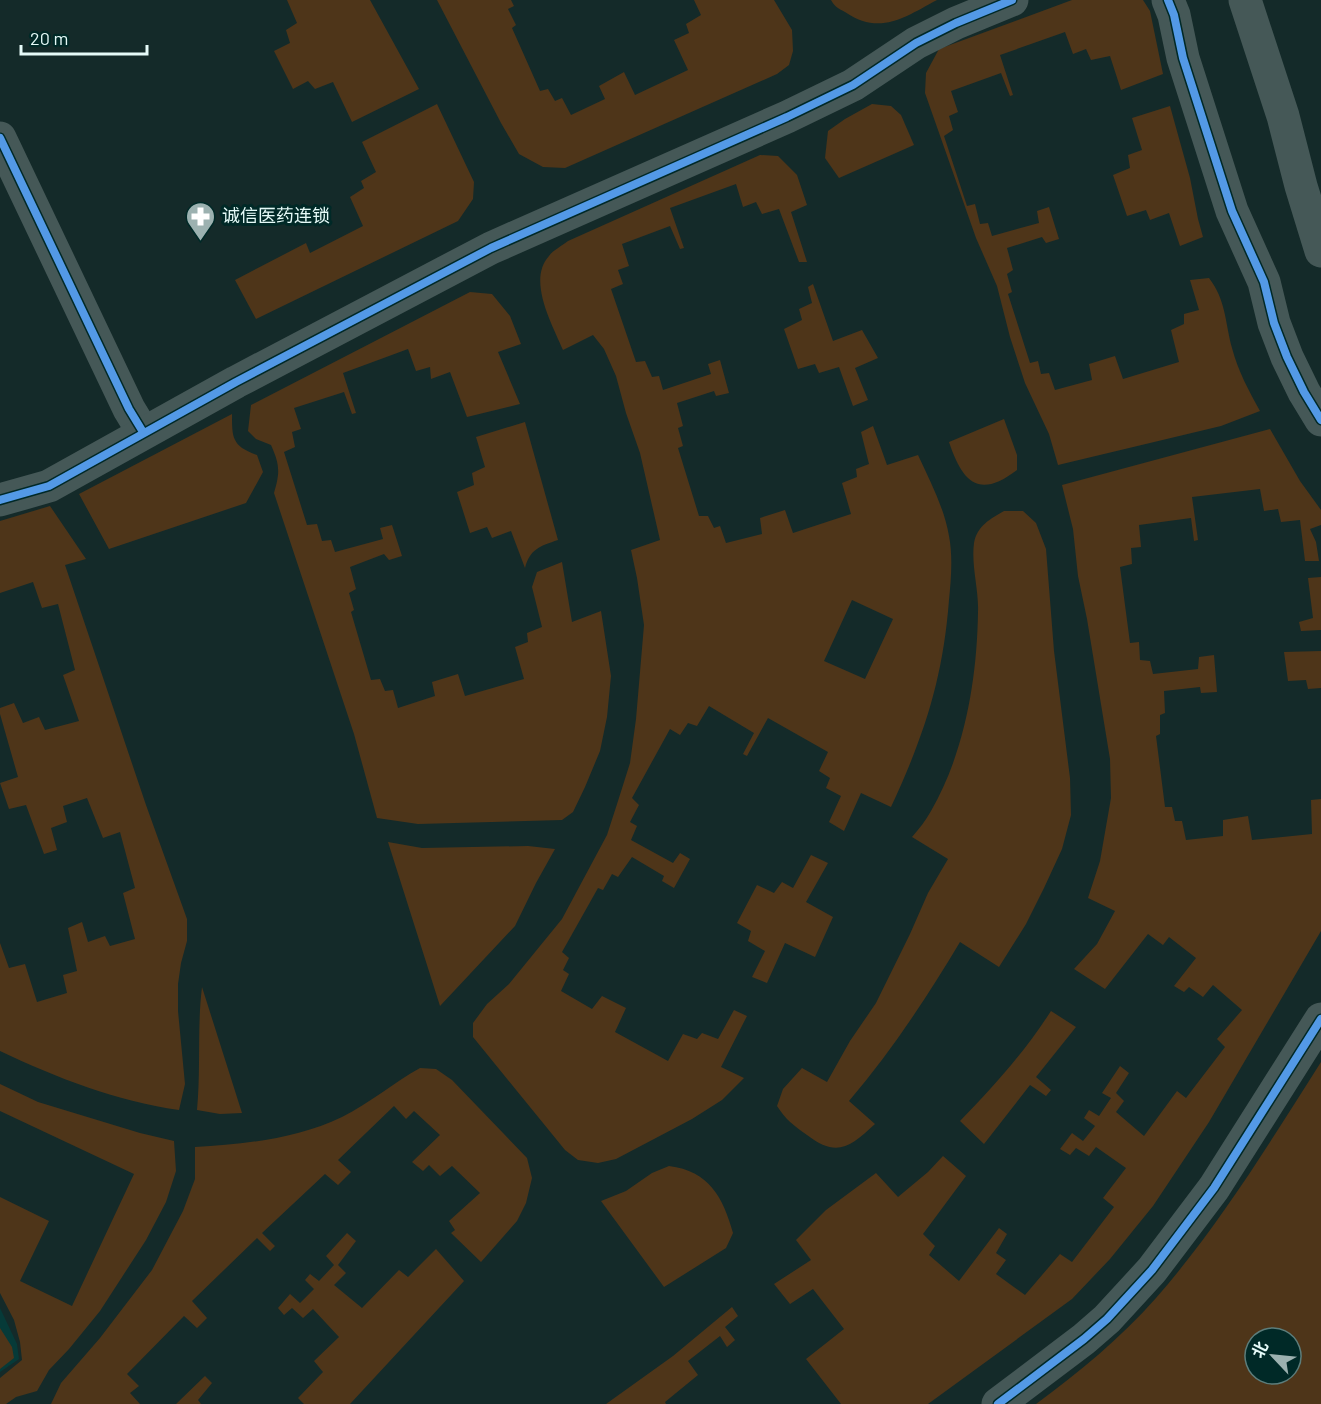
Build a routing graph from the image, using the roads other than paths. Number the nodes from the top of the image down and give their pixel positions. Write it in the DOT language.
graph roads {
  1 [pos="1012,0"];
  2 [pos="1167,0"];
  3 [pos="1245,0"];
  4 [pos="0,138"];
  5 [pos="1321,251"];
  6 [pos="1321,420"];
  7 [pos="143,432"];
  8 [pos="0,500"];
  9 [pos="1321,1020"];
  10 [pos="998,1404"];
  1 -- 7 [label="street"];
  2 -- 6 [label="street"];
  3 -- 5 [label="street"];
  4 -- 7 [label="street"];
  7 -- 8 [label="street"];
  9 -- 10 [label="street"];
}
